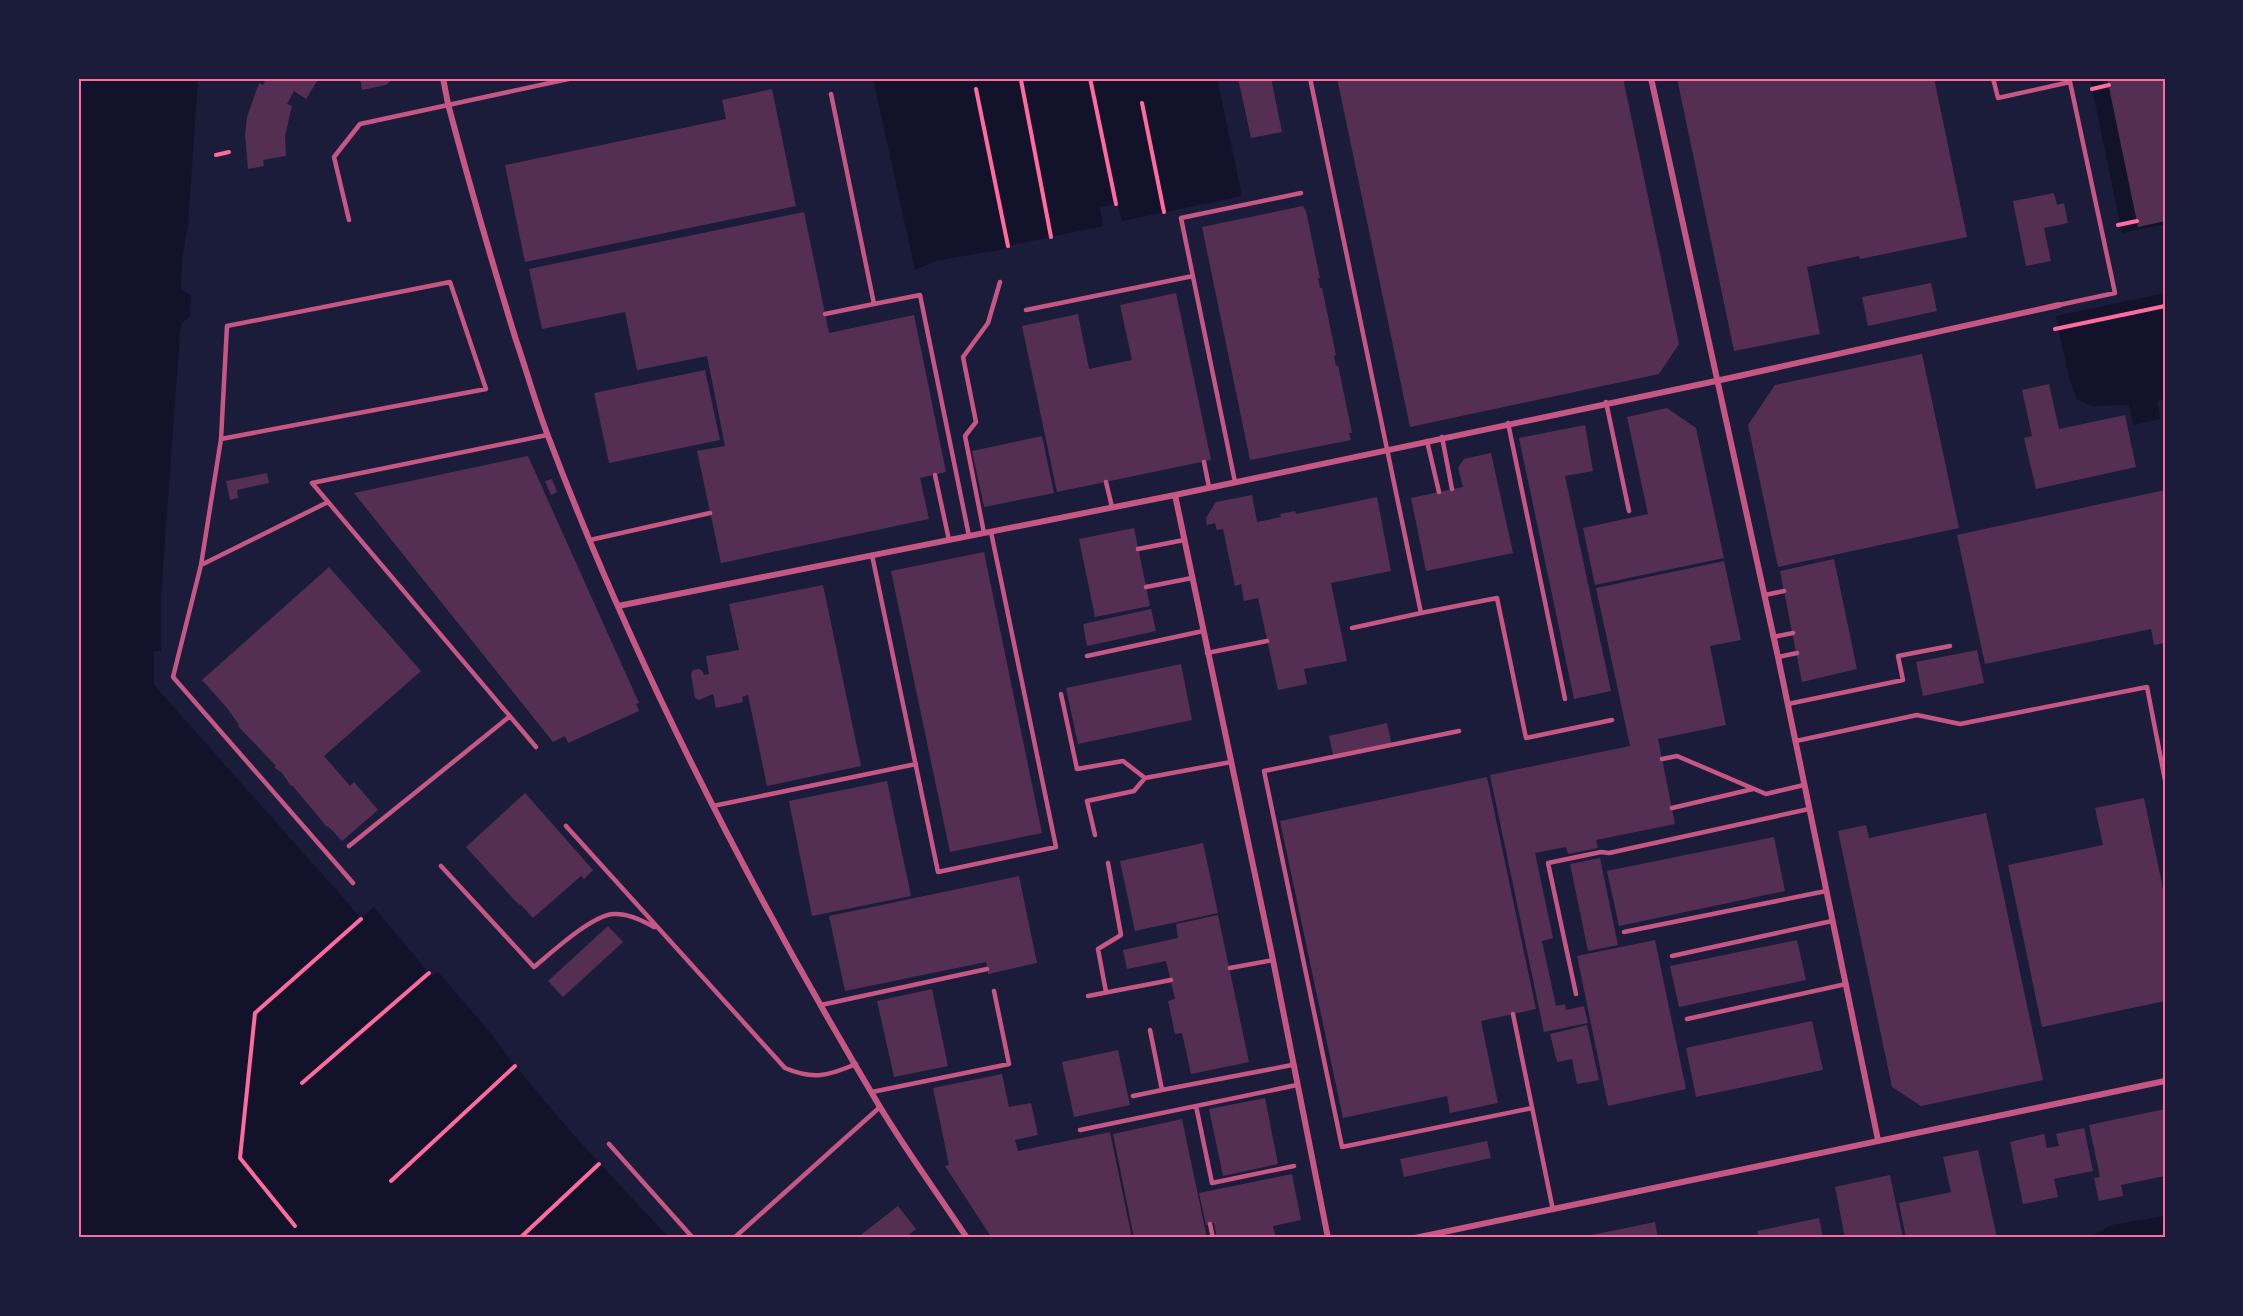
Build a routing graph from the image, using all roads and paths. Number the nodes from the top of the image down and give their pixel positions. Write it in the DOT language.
graph roads {
  1 [pos="442,78"];
  2 [pos="573,78"];
  3 [pos="1090,78"];
  4 [pos="1310,78"];
  5 [pos="1651,78"];
  6 [pos="1994,78"];
  7 [pos="1021,80"];
  8 [pos="2109,85"];
  9 [pos="976,89"];
  10 [pos="2092,89"];
  11 [pos="831,94"];
  12 [pos="1142,103"];
  13 [pos="448,104"];
  14 [pos="229,152"];
  15 [pos="216,155"];
  16 [pos="1301,193"];
  17 [pos="1116,204"];
  18 [pos="1164,212"];
  19 [pos="349,220"];
  20 [pos="2137,221"];
  21 [pos="2118,225"];
  22 [pos="1052,237"];
  23 [pos="1008,246"];
  24 [pos="1193,276"];
  25 [pos="1000,282"];
  26 [pos="874,304"];
  27 [pos="2059,305"];
  28 [pos="2165,306"];
  29 [pos="1026,310"];
  30 [pos="825,314"];
  31 [pos="2055,329"];
  32 [pos="1716,381"];
  33 [pos="1606,402"];
  34 [pos="1508,423"];
  35 [pos="547,435"];
  36 [pos="1442,437"];
  37 [pos="221,439"];
  38 [pos="1427,441"];
  39 [pos="1387,449"];
  40 [pos="1204,462"];
  41 [pos="935,475"];
  42 [pos="1106,482"];
  43 [pos="1235,482"];
  44 [pos="1209,487"];
  45 [pos="1452,489"];
  46 [pos="1439,492"];
  47 [pos="1174,495"];
  48 [pos="328,502"];
  49 [pos="1112,507"];
  50 [pos="1629,511"];
  51 [pos="710,513"];
  52 [pos="988,532"];
  53 [pos="969,536"];
  54 [pos="590,540"];
  55 [pos="950,540"];
  56 [pos="1184,540"];
  57 [pos="1138,549"];
  58 [pos="872,555"];
  59 [pos="201,565"];
  60 [pos="1192,578"];
  61 [pos="1146,587"];
  62 [pos="1784,591"];
  63 [pos="1764,595"];
  64 [pos="618,606"];
  65 [pos="1421,614"];
  66 [pos="1352,628"];
  67 [pos="1203,631"];
  68 [pos="1793,633"];
  69 [pos="1773,637"];
  70 [pos="1267,641"];
  71 [pos="1950,646"];
  72 [pos="1797,652"];
  73 [pos="1208,653"];
  74 [pos="1088,656"];
  75 [pos="1778,657"];
  76 [pos="1061,694"];
  77 [pos="1565,699"];
  78 [pos="1788,704"];
  79 [pos="509,717"];
  80 [pos="1612,720"];
  81 [pos="1459,731"];
  82 [pos="1796,741"];
  83 [pos="536,747"];
  84 [pos="1662,759"];
  85 [pos="1231,762"];
  86 [pos="916,764"];
  87 [pos="1145,778"];
  88 [pos="2165,780"];
  89 [pos="1804,784"];
  90 [pos="1753,789"];
  91 [pos="713,806"];
  92 [pos="1672,808"];
  93 [pos="1809,809"];
  94 [pos="566,826"];
  95 [pos="1095,835"];
  96 [pos="349,846"];
  97 [pos="1108,863"];
  98 [pos="441,866"];
  99 [pos="353,883"];
  100 [pos="1826,891"];
  101 [pos="361,918"];
  102 [pos="1832,921"];
  103 [pos="659,930"];
  104 [pos="1624,932"];
  105 [pos="1672,956"];
  106 [pos="1273,960"];
  107 [pos="1230,968"];
  108 [pos="987,969"];
  109 [pos="429,973"];
  110 [pos="1171,980"];
  111 [pos="1846,984"];
  112 [pos="994,991"];
  113 [pos="1106,992"];
  114 [pos="1576,994"];
  115 [pos="1088,996"];
  116 [pos="821,1005"];
  117 [pos="1513,1014"];
  118 [pos="1687,1019"];
  119 [pos="1150,1030"];
  120 [pos="856,1064"];
  121 [pos="1292,1065"];
  122 [pos="515,1066"];
  123 [pos="2165,1081"];
  124 [pos="302,1083"];
  125 [pos="1297,1085"];
  126 [pos="1162,1090"];
  127 [pos="872,1092"];
  128 [pos="1133,1096"];
  129 [pos="1196,1106"];
  130 [pos="880,1107"];
  131 [pos="1532,1107"];
  132 [pos="1080,1130"];
  133 [pos="1878,1140"];
  134 [pos="609,1144"];
  135 [pos="599,1164"];
  136 [pos="1294,1166"];
  137 [pos="391,1181"];
  138 [pos="1553,1210"];
  139 [pos="1210,1224"];
  140 [pos="295,1226"];
  141 [pos="520,1238"];
  142 [pos="693,1238"];
  143 [pos="734,1238"];
  144 [pos="967,1238"];
  145 [pos="1213,1238"];
  146 [pos="1328,1238"];
  147 [pos="1415,1238"];
  1 -- 13 [label="street"];
  2 -- 13 [label="lane"];
  3 -- 17 [label="path"];
  4 -- 39 [label="lane"];
  5 -- 32 [label="street"];
  6 -- 27 [label="lane"];
  7 -- 22 [label="path"];
  8 -- 10 [label="path"];
  9 -- 23 [label="path"];
  11 -- 26 [label="lane"];
  12 -- 18 [label="path"];
  13 -- 19 [label="lane"];
  13 -- 35 [label="street"];
  14 -- 15 [label="path"];
  16 -- 24 [label="lane"];
  20 -- 21 [label="path"];
  24 -- 29 [label="lane"];
  24 -- 43 [label="lane"];
  25 -- 52 [label="lane"];
  26 -- 30 [label="lane"];
  26 -- 53 [label="lane"];
  27 -- 32 [label="street"];
  28 -- 31 [label="path"];
  32 -- 33 [label="street"];
  32 -- 63 [label="street"];
  33 -- 34 [label="street"];
  33 -- 50 [label="lane"];
  34 -- 36 [label="street"];
  34 -- 77 [label="lane"];
  35 -- 48 [label="lane"];
  35 -- 54 [label="street"];
  36 -- 38 [label="street"];
  36 -- 45 [label="lane"];
  37 -- 37 [label="lane"];
  37 -- 59 [label="lane"];
  38 -- 39 [label="street"];
  38 -- 46 [label="lane"];
  39 -- 43 [label="street"];
  39 -- 65 [label="lane"];
  40 -- 44 [label="lane"];
  41 -- 55 [label="lane"];
  42 -- 49 [label="lane"];
  43 -- 44 [label="street"];
  44 -- 47 [label="street"];
  47 -- 49 [label="street"];
  47 -- 56 [label="street"];
  48 -- 59 [label="lane"];
  48 -- 79 [label="lane"];
  49 -- 52 [label="street"];
  51 -- 54 [label="lane"];
  52 -- 53 [label="street"];
  52 -- 86 [label="lane"];
  53 -- 55 [label="street"];
  54 -- 64 [label="street"];
  55 -- 58 [label="street"];
  56 -- 57 [label="lane"];
  56 -- 60 [label="street"];
  58 -- 64 [label="street"];
  58 -- 86 [label="lane"];
  59 -- 99 [label="lane"];
  60 -- 61 [label="lane"];
  60 -- 67 [label="street"];
  62 -- 63 [label="lane"];
  63 -- 69 [label="street"];
  64 -- 91 [label="street"];
  65 -- 66 [label="lane"];
  65 -- 80 [label="lane"];
  67 -- 73 [label="street"];
  67 -- 74 [label="lane"];
  68 -- 69 [label="lane"];
  69 -- 75 [label="street"];
  70 -- 73 [label="lane"];
  71 -- 78 [label="lane"];
  72 -- 75 [label="lane"];
  73 -- 85 [label="street"];
  75 -- 78 [label="street"];
  76 -- 87 [label="lane"];
  78 -- 82 [label="street"];
  79 -- 83 [label="lane"];
  79 -- 96 [label="lane"];
  81 -- 131 [label="lane"];
  82 -- 88 [label="lane"];
  82 -- 89 [label="street"];
  84 -- 90 [label="lane"];
  85 -- 87 [label="lane"];
  85 -- 106 [label="street"];
  86 -- 91 [label="lane"];
  87 -- 95 [label="lane"];
  89 -- 90 [label="lane"];
  89 -- 93 [label="street"];
  90 -- 92 [label="lane"];
  91 -- 116 [label="street"];
  93 -- 100 [label="street"];
  93 -- 114 [label="lane"];
  94 -- 103 [label="lane"];
  97 -- 113 [label="lane"];
  98 -- 103 [label="lane"];
  100 -- 102 [label="street"];
  100 -- 104 [label="lane"];
  101 -- 140 [label="path"];
  102 -- 105 [label="lane"];
  102 -- 111 [label="street"];
  103 -- 120 [label="lane"];
  106 -- 107 [label="lane"];
  106 -- 121 [label="street"];
  108 -- 116 [label="lane"];
  109 -- 124 [label="path"];
  110 -- 113 [label="lane"];
  111 -- 118 [label="lane"];
  111 -- 133 [label="street"];
  112 -- 127 [label="lane"];
  113 -- 115 [label="lane"];
  116 -- 120 [label="street"];
  117 -- 131 [label="lane"];
  119 -- 126 [label="lane"];
  120 -- 127 [label="street"];
  121 -- 125 [label="street"];
  121 -- 126 [label="lane"];
  122 -- 137 [label="path"];
  123 -- 133 [label="street"];
  125 -- 129 [label="lane"];
  125 -- 146 [label="street"];
  126 -- 128 [label="lane"];
  127 -- 130 [label="street"];
  129 -- 132 [label="lane"];
  129 -- 136 [label="lane"];
  130 -- 143 [label="lane"];
  130 -- 144 [label="street"];
  131 -- 138 [label="lane"];
  133 -- 138 [label="street"];
  134 -- 142 [label="lane"];
  135 -- 141 [label="path"];
  138 -- 147 [label="street"];
  139 -- 145 [label="lane"];
}
